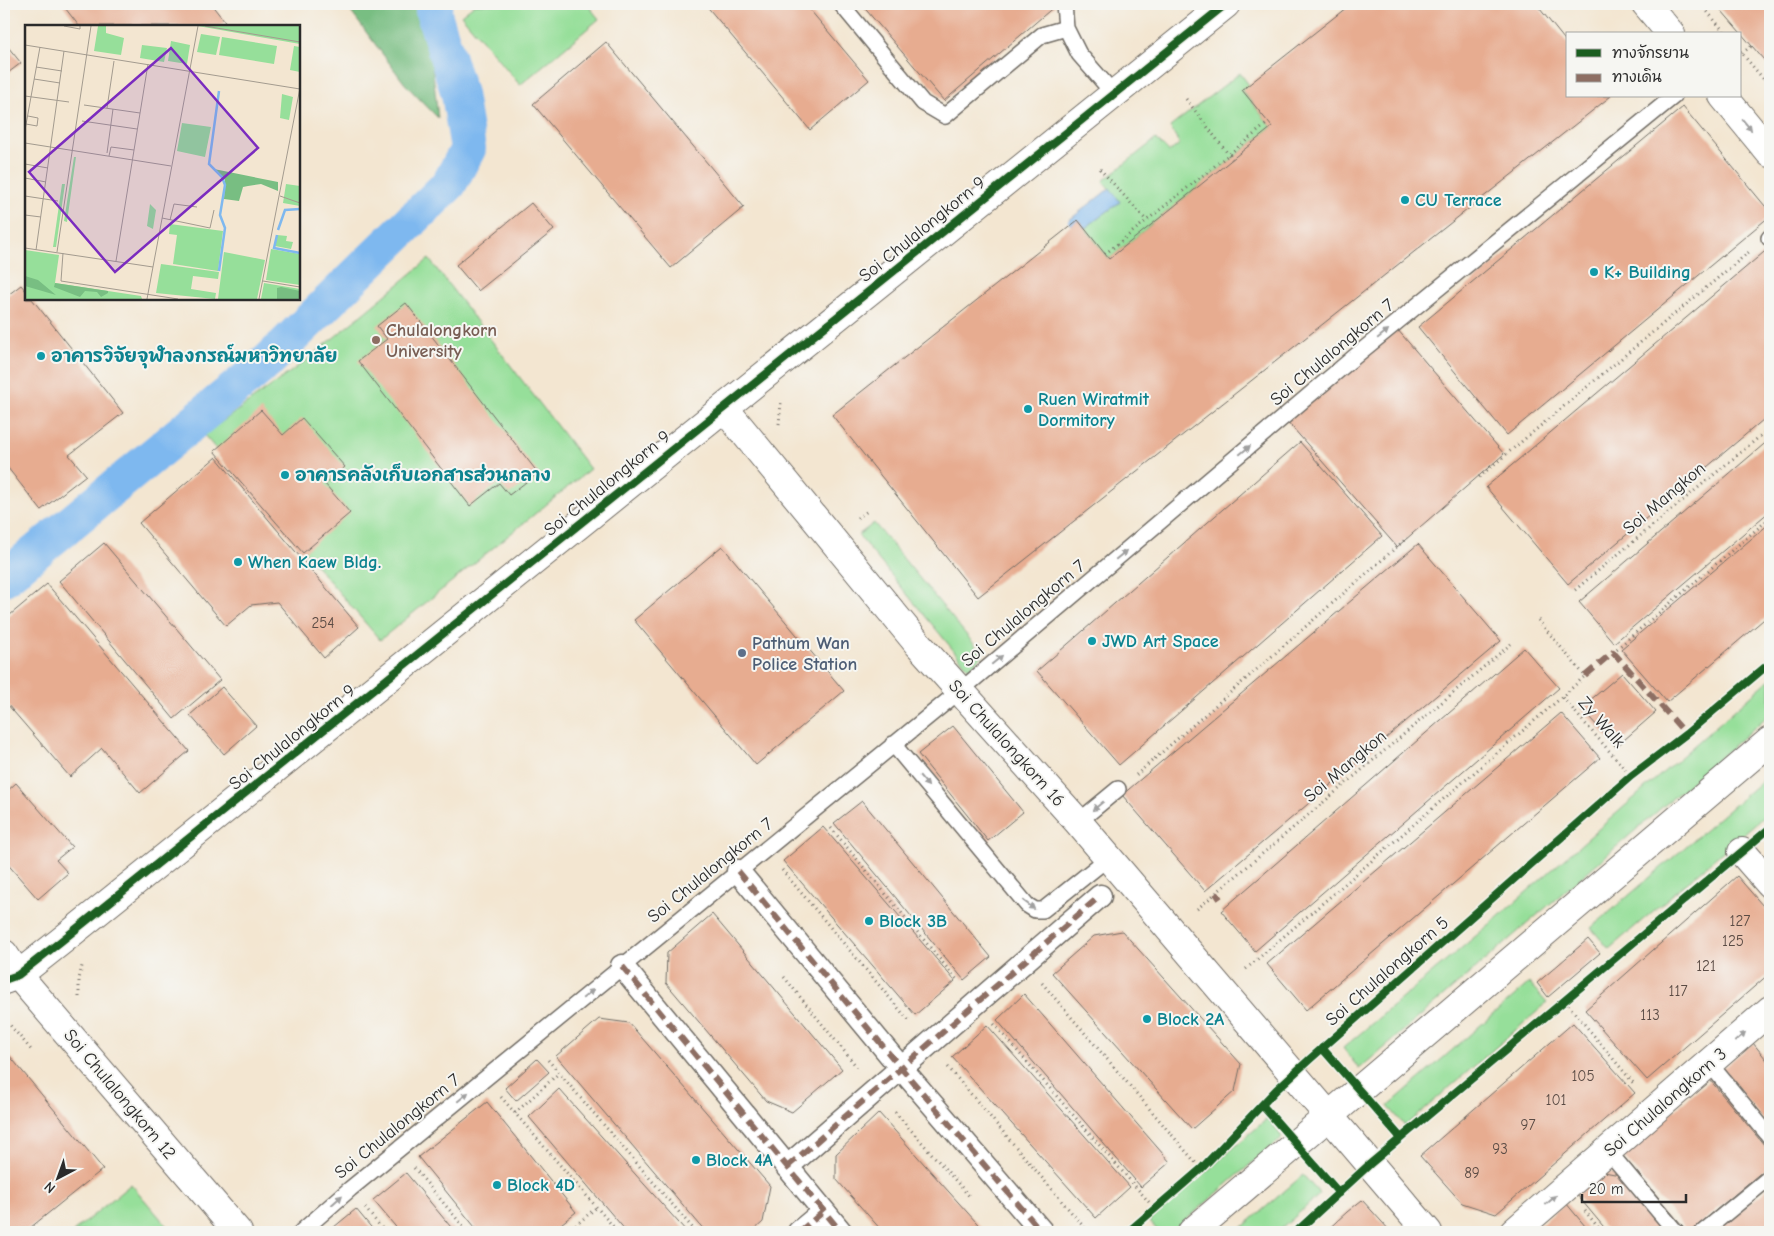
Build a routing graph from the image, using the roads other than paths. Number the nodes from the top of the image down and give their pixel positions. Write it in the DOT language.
graph roads {
  1 [pos="841,4"];
  2 [pos="1064,4"];
  3 [pos="1226,4"];
  4 [pos="1646,4"];
  5 [pos="1066,28"];
  6 [pos="1669,32"];
  7 [pos="1114,94"];
  8 [pos="1672,98"];
  9 [pos="1725,98"];
  10 [pos="1770,153"];
  11 [pos="724,408"];
  12 [pos="959,691"];
  13 [pos="1770,741"];
  14 [pos="893,744"];
  15 [pos="1118,789"];
  16 [pos="1078,822"];
  17 [pos="1742,852"];
  18 [pos="1108,858"];
  19 [pos="738,871"];
  20 [pos="1770,884"];
  21 [pos="1100,896"];
  22 [pos="622,966"];
  23 [pos="8,970"];
  24 [pos="1770,1010"];
  25 [pos="1709,1063"];
  26 [pos="901,1068"];
  27 [pos="1328,1115"];
  28 [pos="1770,1137"];
  29 [pos="1608,1151"];
  30 [pos="787,1167"];
  31 [pos="1770,1177"];
  32 [pos="823,1212"];
  33 [pos="238,1232"];
  34 [pos="301,1232"];
  35 [pos="799,1232"];
  36 [pos="841,1232"];
  37 [pos="1042,1232"];
  38 [pos="1192,1232"];
  39 [pos="1428,1232"];
  40 [pos="1514,1232"];
  41 [pos="1676,1232"];
  42 [pos="1703,1232"];
  1 -- 5 [label="lane"];
  2 -- 5 [label="lane"];
  3 -- 7 [label="street, Soi Chulalongkorn 9"];
  4 -- 6 [label="street"];
  5 -- 7 [label="lane"];
  7 -- 11 [label="street, Soi Chulalongkorn 9"];
  12 -- 8 [label="lane, Soi Chulalongkorn 7, one-way"];
  9 -- 10 [label="street, one-way"];
  11 -- 12 [label="street, Soi Chulalongkorn 16"];
  11 -- 23 [label="street, Soi Chulalongkorn 9"];
  12 -- 14 [label="lane, Soi Chulalongkorn 7"];
  12 -- 16 [label="street, Soi Chulalongkorn 16"];
  13 -- 27 [label="street"];
  14 -- 18 [label="lane, one-way"];
  14 -- 19 [label="lane, Soi Chulalongkorn 7"];
  15 -- 16 [label="lane, one-way"];
  16 -- 18 [label="street, Soi Chulalongkorn 16"];
  17 -- 20 [label="street"];
  18 -- 27 [label="street, Soi Chulalongkorn 16"];
  19 -- 22 [label="lane, Soi Chulalongkorn 7"];
  19 -- 26 [label="street"];
  21 -- 26 [label="street"];
  22 -- 30 [label="street"];
  34 -- 22 [label="lane, Soi Chulalongkorn 7, one-way"];
  23 -- 33 [label="street, Soi Chulalongkorn 12"];
  25 -- 24 [label="street, Soi Chulalongkorn 3, one-way"];
  25 -- 28 [label="lane"];
  25 -- 29 [label="street, Soi Chulalongkorn 3"];
  26 -- 30 [label="street"];
  26 -- 37 [label="street"];
  27 -- 38 [label="street"];
  27 -- 39 [label="street, Soi Chulalongkorn 16"];
  40 -- 29 [label="street, Soi Chulalongkorn 3, one-way"];
  29 -- 41 [label="lane"];
  30 -- 32 [label="street"];
  31 -- 42 [label="lane"];
  32 -- 35 [label="street"];
  32 -- 36 [label="street"];
}
